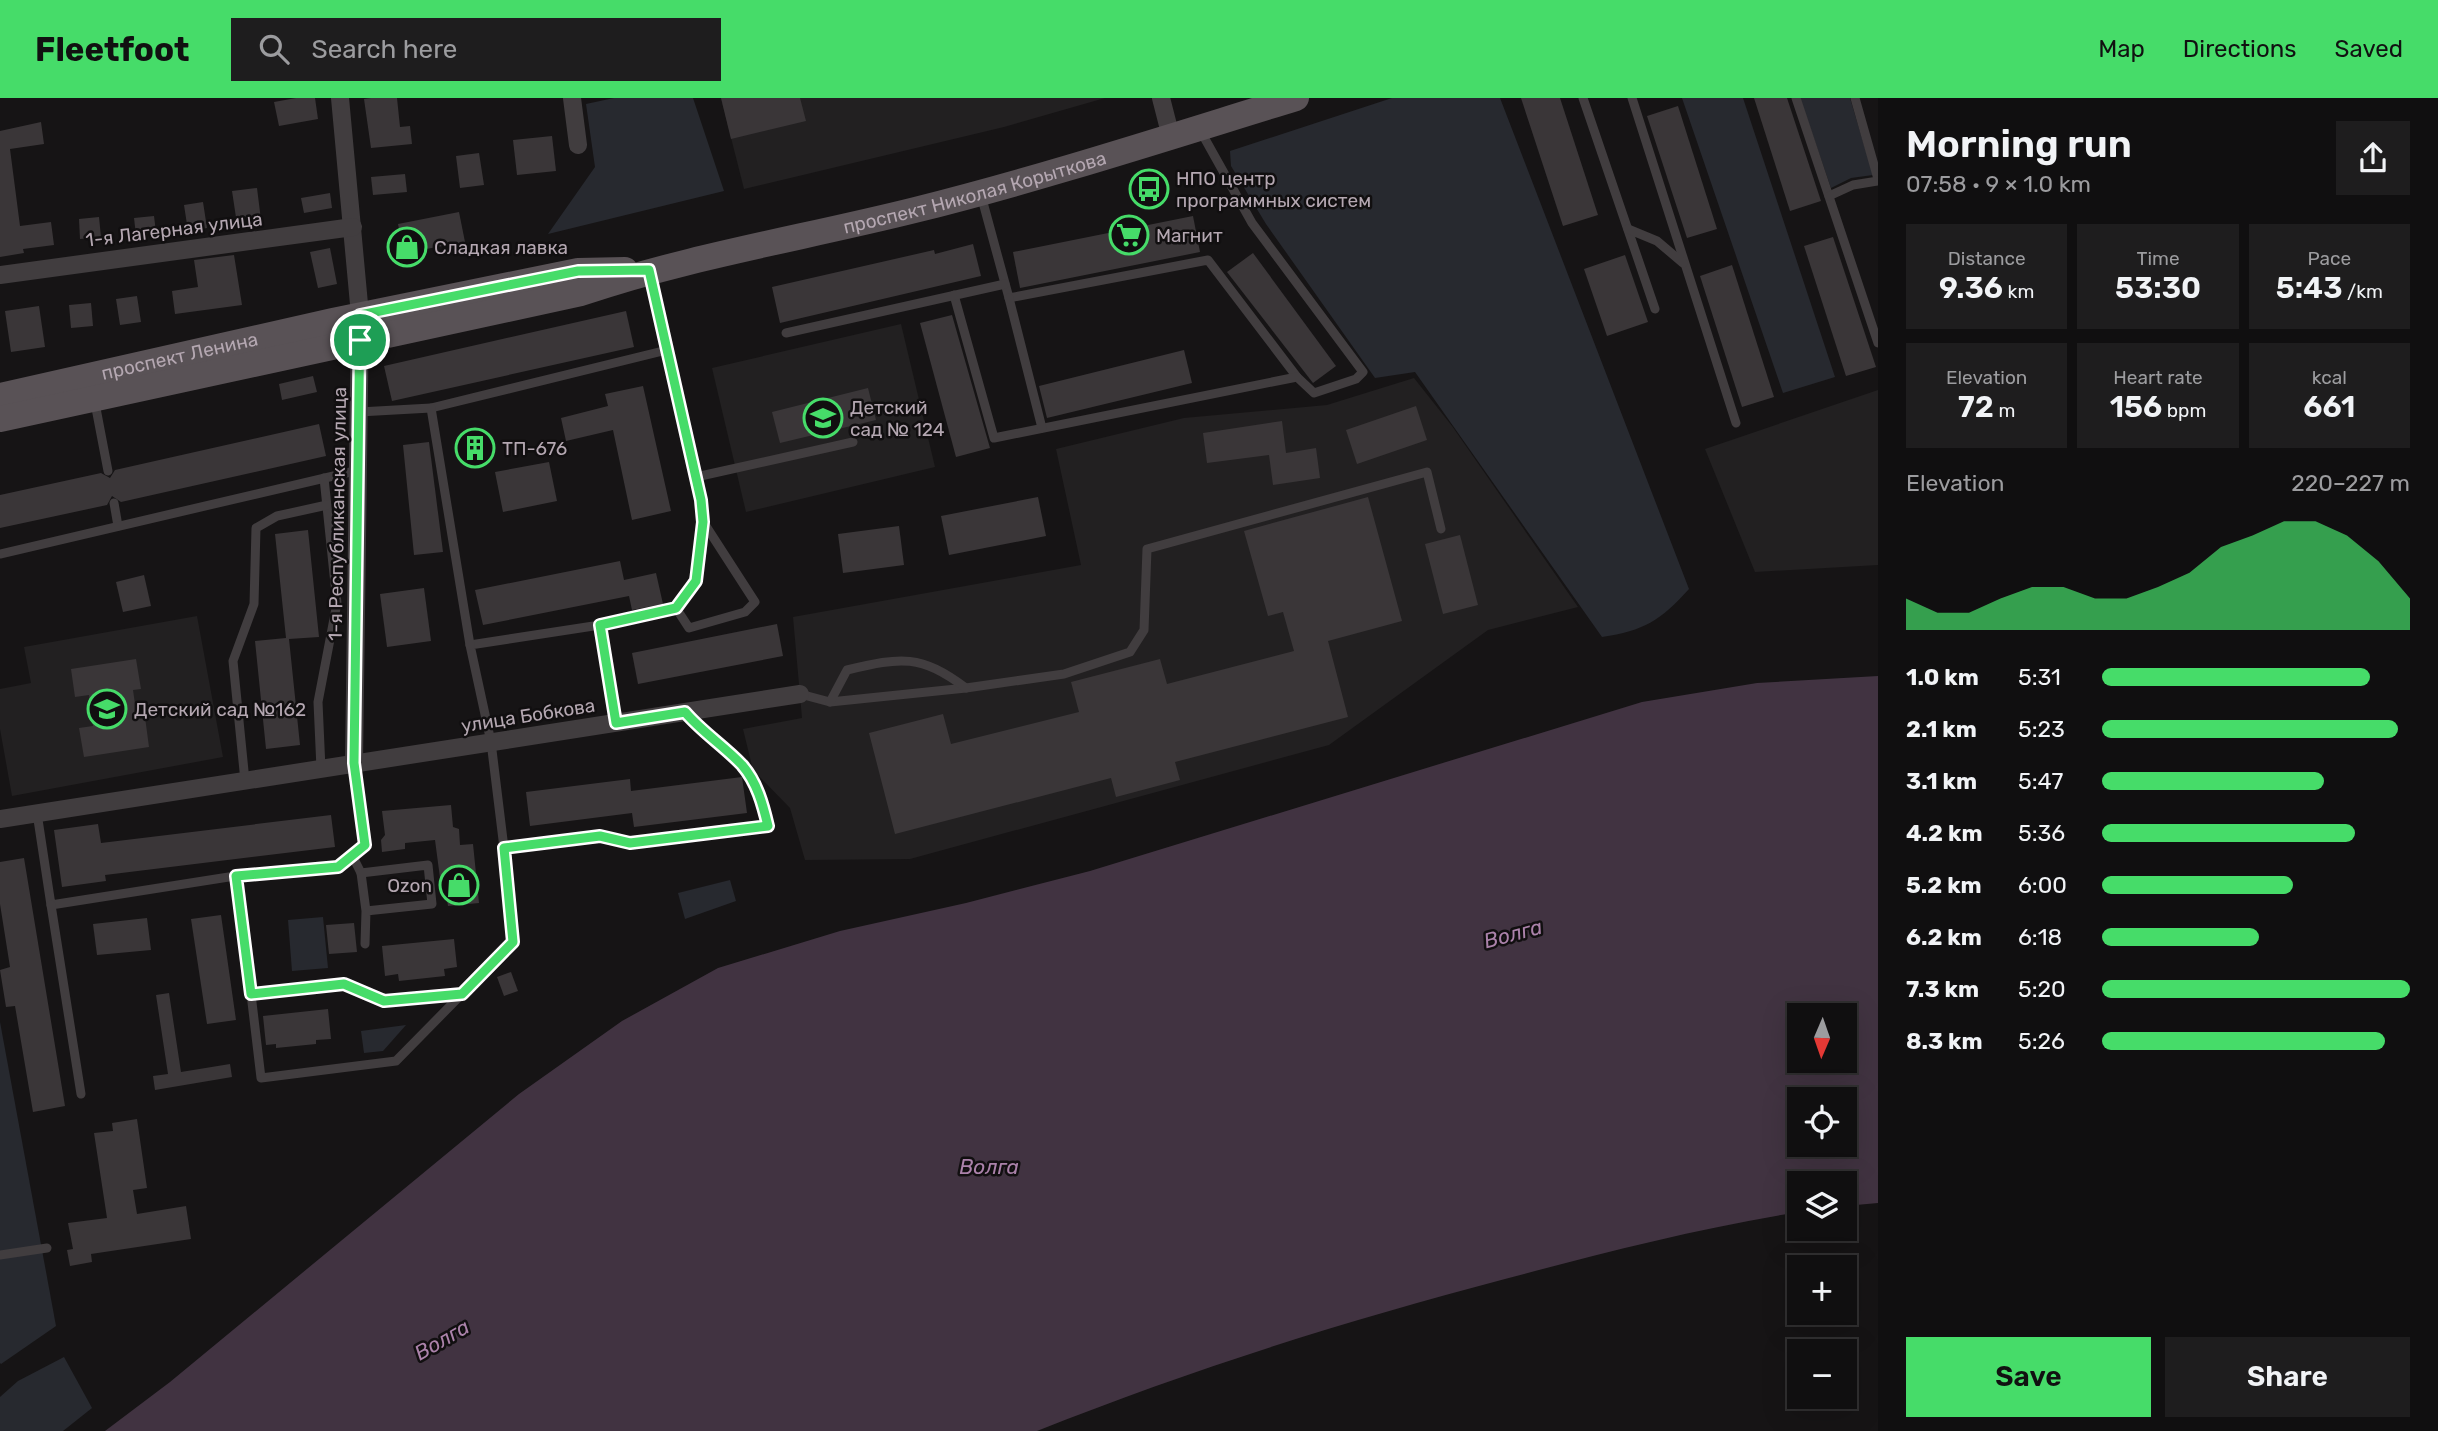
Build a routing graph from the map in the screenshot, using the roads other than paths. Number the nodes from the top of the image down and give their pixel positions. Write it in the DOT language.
graph roads {
  1 [pos="340,98"];
  2 [pos="572,98"];
  3 [pos="1161,98"];
  4 [pos="1296,98"];
  5 [pos="1583,98"];
  6 [pos="1632,98"];
  7 [pos="1796,98"];
  8 [pos="1854,98"];
  9 [pos="1199,128"];
  10 [pos="1171,137"];
  11 [pos="578,145"];
  12 [pos="1878,180"];
  13 [pos="981,193"];
  14 [pos="1829,197"];
  15 [pos="353,227"];
  16 [pos="1628,229"];
  17 [pos="1685,264"];
  18 [pos="649,270"];
  19 [pos="0,275"];
  20 [pos="1005,284"];
  21 [pos="954,295"];
  22 [pos="1009,298"];
  23 [pos="1655,309"];
  24 [pos="360,327"];
  25 [pos="786,333"];
  26 [pos="1878,344"];
  27 [pos="667,350"];
  28 [pos="1297,377"];
  29 [pos="0,396"];
  30 [pos="94,397"];
  31 [pos="431,408"];
  32 [pos="359,412"];
  33 [pos="0,419"];
  34 [pos="1735,424"];
  35 [pos="1042,428"];
  36 [pos="853,442"];
  37 [pos="359,470"];
  38 [pos="108,471"];
  39 [pos="696,477"];
  40 [pos="324,478"];
  41 [pos="114,503"];
  42 [pos="327,505"];
  43 [pos="703,522"];
  44 [pos="118,526"];
  45 [pos="1441,529"];
  46 [pos="0,554"];
  47 [pos="676,608"];
  48 [pos="600,625"];
  49 [pos="470,645"];
  50 [pos="966,688"];
  51 [pos="800,694"];
  52 [pos="831,702"];
  53 [pos="685,712"];
  54 [pos="616,723"];
  55 [pos="491,742"];
  56 [pos="354,763"];
  57 [pos="321,769"];
  58 [pos="245,780"];
  59 [pos="37,813"];
  60 [pos="0,818"];
  61 [pos="504,848"];
  62 [pos="352,855"];
  63 [pos="361,873"];
  64 [pos="236,876"];
  65 [pos="51,905"];
  66 [pos="366,911"];
  67 [pos="365,944"];
  68 [pos="251,994"];
  69 [pos="462,994"];
  70 [pos="81,1094"];
  71 [pos="47,1248"];
  72 [pos="0,1255"];
  1 -- 15 [label="street, 1-я Республиканская улица"];
  2 -- 11 [label="street"];
  3 -- 10 [label="street"];
  4 -- 9 [label="main road, проспект Николая Корыткова"];
  5 -- 16 [label="lane"];
  6 -- 17 [label="lane"];
  7 -- 14 [label="lane"];
  8 -- 12 [label="lane"];
  9 -- 10 [label="main road, проспект Николая Корыткова"];
  9 -- 28 [label="lane"];
  10 -- 13 [label="main road, проспект Николая Корыткова"];
  12 -- 14 [label="lane"];
  13 -- 18 [label="main road, проспект Николая Корыткова"];
  13 -- 20 [label="lane"];
  14 -- 26 [label="lane"];
  15 -- 19 [label="street, 1-я Лагерная улица"];
  15 -- 24 [label="street, 1-я Республиканская улица"];
  16 -- 17 [label="lane"];
  16 -- 23 [label="lane"];
  17 -- 34 [label="lane"];
  18 -- 24 [label="main road, проспект Николая Корыткова"];
  18 -- 27 [label="lane"];
  20 -- 21 [label="lane"];
  20 -- 22 [label="lane"];
  21 -- 25 [label="lane"];
  21 -- 35 [label="lane"];
  22 -- 28 [label="lane"];
  22 -- 35 [label="lane"];
  24 -- 29 [label="main road, проспект Ленина"];
  24 -- 30 [label="main road, проспект Ленина"];
  24 -- 32 [label="street, 1-я Республиканская улица"];
  27 -- 31 [label="lane"];
  27 -- 39 [label="lane"];
  28 -- 35 [label="lane"];
  30 -- 33 [label="main road, проспект Ленина"];
  30 -- 38 [label="lane"];
  31 -- 32 [label="lane"];
  31 -- 49 [label="lane"];
  32 -- 37 [label="street, 1-я Республиканская улица"];
  36 -- 39 [label="lane"];
  37 -- 40 [label="lane"];
  37 -- 56 [label="street, 1-я Республиканская улица"];
  39 -- 43 [label="lane"];
  40 -- 42 [label="lane"];
  40 -- 44 [label="lane"];
  41 -- 44 [label="lane"];
  42 -- 57 [label="lane"];
  42 -- 58 [label="lane"];
  43 -- 47 [label="lane"];
  43 -- 47 [label="lane"];
  44 -- 46 [label="lane"];
  45 -- 50 [label="lane, улица Бобкова"];
  47 -- 48 [label="lane"];
  48 -- 49 [label="lane"];
  48 -- 54 [label="lane"];
  49 -- 55 [label="lane"];
  50 -- 52 [label="lane, улица Бобкова"];
  50 -- 52 [label="lane"];
  51 -- 52 [label="lane, улица Бобкова"];
  51 -- 53 [label="street, улица Бобкова"];
  53 -- 54 [label="street, улица Бобкова"];
  53 -- 61 [label="lane"];
  54 -- 55 [label="street, улица Бобкова"];
  55 -- 56 [label="street, улица Бобкова"];
  55 -- 61 [label="lane"];
  56 -- 57 [label="street, улица Бобкова"];
  56 -- 62 [label="lane"];
  57 -- 58 [label="street, улица Бобкова"];
  58 -- 59 [label="street, улица Бобкова"];
  59 -- 60 [label="street, улица Бобкова"];
  59 -- 65 [label="lane"];
  61 -- 69 [label="lane"];
  62 -- 63 [label="lane"];
  62 -- 64 [label="lane"];
  63 -- 66 [label="lane"];
  63 -- 66 [label="lane"];
  64 -- 65 [label="lane"];
  64 -- 68 [label="lane"];
  65 -- 70 [label="lane"];
  66 -- 67 [label="lane"];
  68 -- 69 [label="lane"];
  68 -- 69 [label="lane"];
  71 -- 72 [label="lane"];
}
